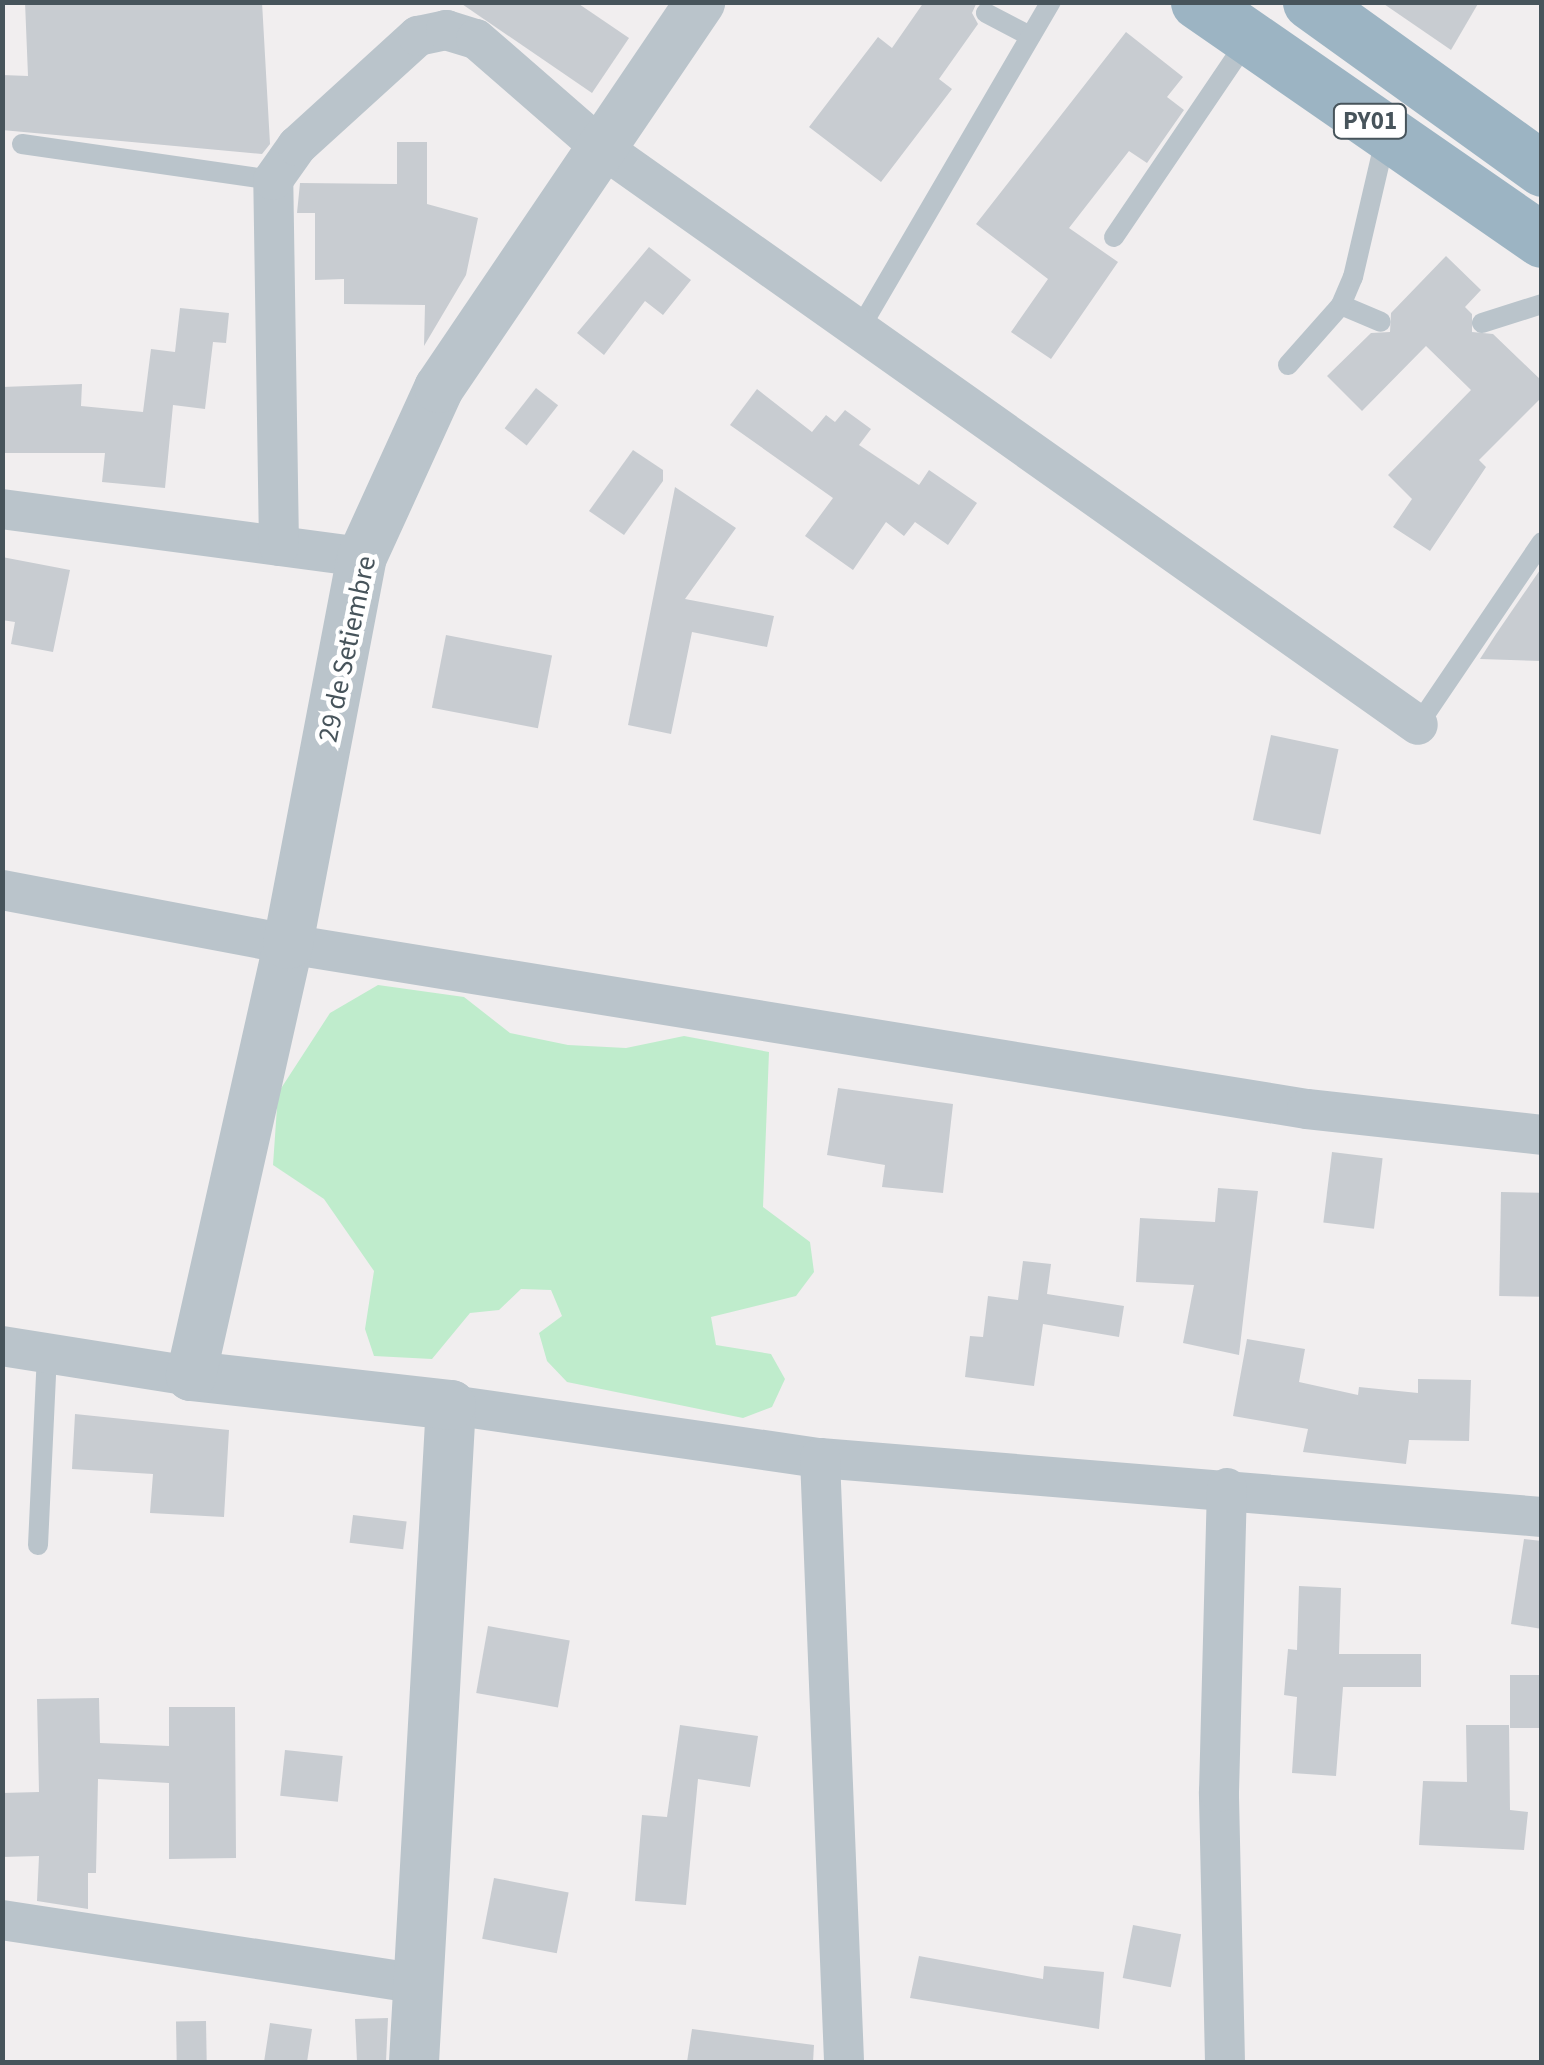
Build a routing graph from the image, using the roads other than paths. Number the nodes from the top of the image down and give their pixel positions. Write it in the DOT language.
graph roads {
  1 [pos="700,2"];
  2 [pos="1051,2"];
  3 [pos="1198,2"];
  4 [pos="1310,2"];
  5 [pos="986,13"];
  6 [pos="1030,36"];
  7 [pos="1249,38"];
  8 [pos="1386,133"];
  9 [pos="22,144"];
  10 [pos="598,145"];
  11 [pos="1542,169"];
  12 [pos="272,180"];
  13 [pos="1114,237"];
  14 [pos="1542,240"];
  15 [pos="1341,304"];
  16 [pos="1542,304"];
  17 [pos="1381,322"];
  18 [pos="1482,323"];
  19 [pos="859,330"];
  20 [pos="1288,365"];
  21 [pos="2,509"];
  22 [pos="1542,542"];
  23 [pos="279,546"];
  24 [pos="362,558"];
  25 [pos="1418,725"];
  26 [pos="2,890"];
  27 [pos="288,944"];
  28 [pos="1542,1135"];
  29 [pos="2,1346"];
  30 [pos="48,1354"];
  31 [pos="191,1376"];
  32 [pos="451,1405"];
  33 [pos="820,1458"];
  34 [pos="1228,1488"];
  35 [pos="1542,1516"];
  36 [pos="38,1545"];
  37 [pos="2,1920"];
  38 [pos="415,1983"];
  39 [pos="414,2062"];
  40 [pos="844,2062"];
  41 [pos="1225,2062"];
  1 -- 10 [label="street, 29 de Setiembre"];
  2 -- 6 [label="lane"];
  3 -- 7 [label="highway, PY01"];
  4 -- 11 [label="highway, PY01"];
  5 -- 6 [label="lane"];
  6 -- 19 [label="lane"];
  7 -- 8 [label="highway, PY01"];
  7 -- 13 [label="lane"];
  8 -- 14 [label="highway, PY01"];
  8 -- 15 [label="lane"];
  9 -- 12 [label="lane"];
  10 -- 12 [label="street"];
  10 -- 19 [label="street"];
  10 -- 24 [label="street, 29 de Setiembre"];
  12 -- 23 [label="street"];
  15 -- 17 [label="lane"];
  15 -- 20 [label="lane"];
  16 -- 18 [label="lane"];
  19 -- 25 [label="street"];
  21 -- 23 [label="street"];
  22 -- 25 [label="lane"];
  23 -- 24 [label="street"];
  24 -- 27 [label="street, 29 de Setiembre"];
  26 -- 27 [label="street"];
  27 -- 28 [label="street"];
  27 -- 31 [label="street, 29 de Setiembre"];
  29 -- 30 [label="street"];
  30 -- 31 [label="street"];
  30 -- 36 [label="lane"];
  31 -- 32 [label="street"];
  32 -- 33 [label="street"];
  32 -- 38 [label="street"];
  33 -- 34 [label="street"];
  33 -- 40 [label="street"];
  34 -- 35 [label="street"];
  34 -- 41 [label="street"];
  37 -- 38 [label="street"];
  38 -- 39 [label="street"];
}
